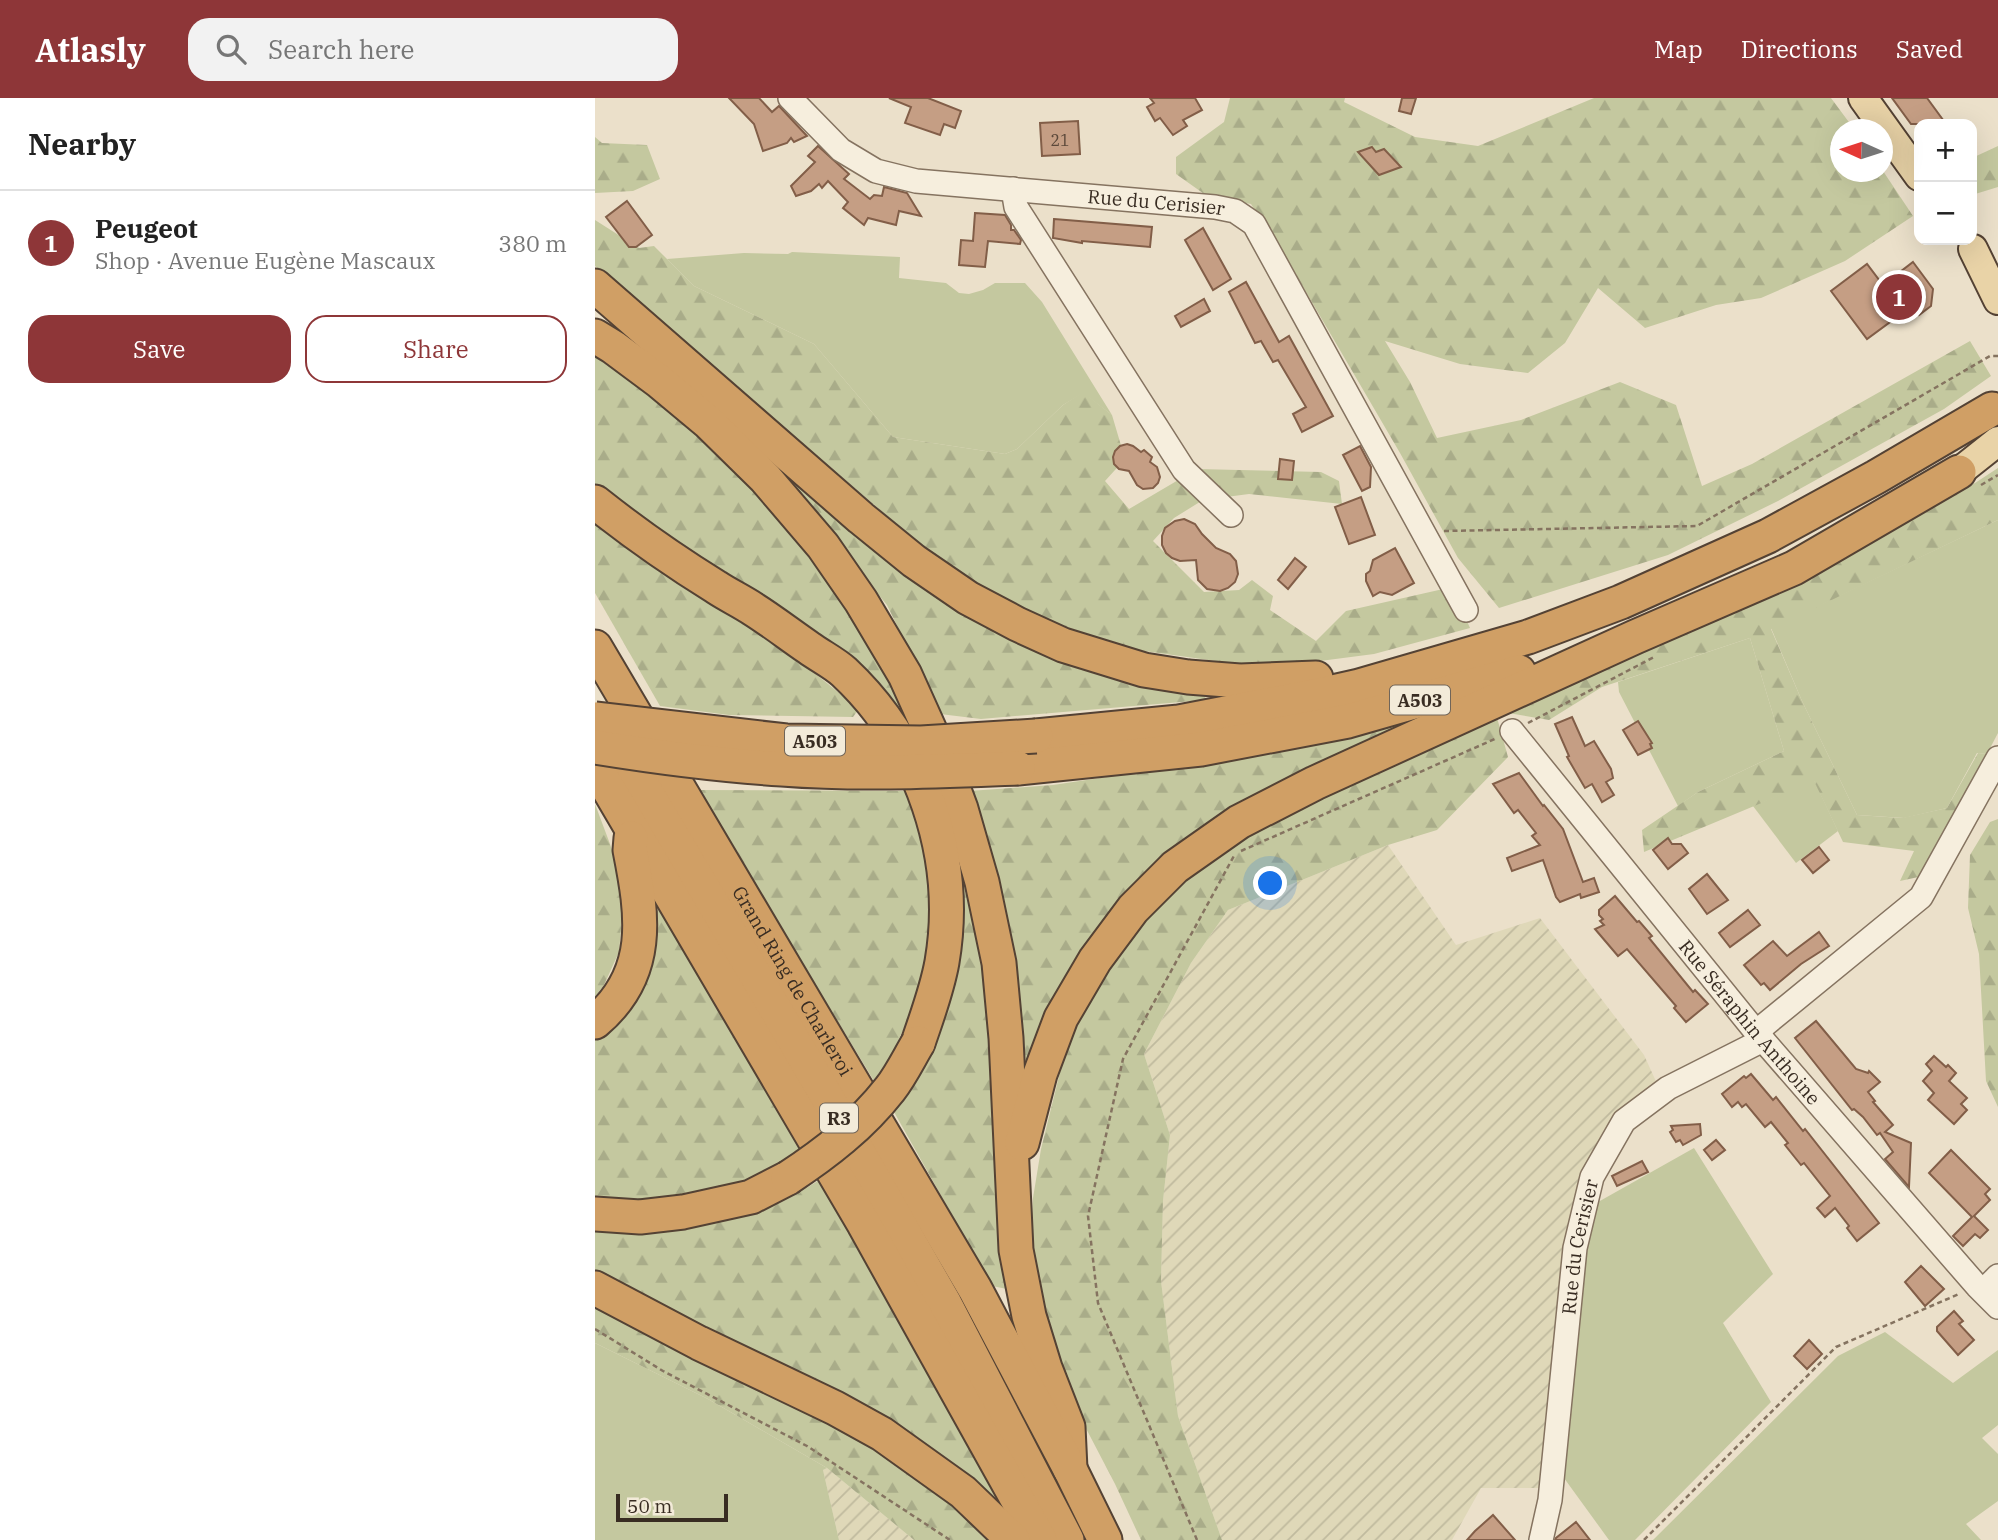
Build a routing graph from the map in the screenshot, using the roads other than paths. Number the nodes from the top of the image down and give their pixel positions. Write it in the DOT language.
graph roads {
  1 [pos="790,98"];
  2 [pos="1863,98"];
  3 [pos="1914,169"];
  4 [pos="1013,189"];
  5 [pos="1970,245"];
  6 [pos="1970,245"];
  7 [pos="1998,283"];
  8 [pos="595,286"];
  9 [pos="1998,300"];
  10 [pos="595,336"];
  11 [pos="1996,403"];
  12 [pos="1998,441"];
  13 [pos="1998,449"];
  14 [pos="1966,481"];
  15 [pos="595,502"];
  16 [pos="1231,515"];
  17 [pos="1466,610"];
  18 [pos="1647,646"];
  19 [pos="595,647"];
  20 [pos="1388,677"];
  21 [pos="595,705"];
  22 [pos="595,719"];
  23 [pos="1512,731"];
  24 [pos="595,747"];
  25 [pos="1998,758"];
  26 [pos="682,760"];
  27 [pos="595,765"];
  28 [pos="631,825"];
  29 [pos="595,1022"];
  30 [pos="1760,1036"];
  31 [pos="1013,1200"];
  32 [pos="595,1214"];
  33 [pos="595,1288"];
  34 [pos="1989,1290"];
  35 [pos="1070,1469"];
  36 [pos="1013,1540"];
  37 [pos="1040,1540"];
  38 [pos="1067,1540"];
  39 [pos="1105,1540"];
  40 [pos="1541,1540"];
  1 -- 4 [label="street, Rue du Cerisier"];
  2 -- 3 [label="main road"];
  4 -- 16 [label="street"];
  4 -- 17 [label="street, Rue du Cerisier"];
  5 -- 7 [label="main road"];
  6 -- 9 [label="main road"];
  8 -- 20 [label="highway"];
  10 -- 31 [label="highway"];
  11 -- 20 [label="highway, A503"];
  12 -- 14 [label="main road, A503"];
  13 -- 14 [label="main road"];
  14 -- 18 [label="highway, A503"];
  15 -- 32 [label="highway, bridge"];
  18 -- 26 [label="highway, A503, bridge"];
  18 -- 31 [label="highway"];
  19 -- 35 [label="highway, Grand Ring de Charleroi / R3"];
  20 -- 22 [label="highway, A503, bridge"];
  21 -- 38 [label="highway, Grand Ring de Charleroi / R3"];
  23 -- 30 [label="street, Rue Séraphin Anthoine"];
  24 -- 26 [label="highway, A503, bridge"];
  25 -- 30 [label="street, Rue du Cerisier"];
  26 -- 27 [label="highway"];
  27 -- 28 [label="highway"];
  28 -- 29 [label="highway"];
  28 -- 37 [label="highway"];
  30 -- 34 [label="street, Rue Séraphin Anthoine"];
  30 -- 40 [label="street, Rue du Cerisier"];
  31 -- 35 [label="highway"];
  33 -- 36 [label="highway"];
  35 -- 39 [label="highway, Grand Ring de Charleroi / R3"];
}
